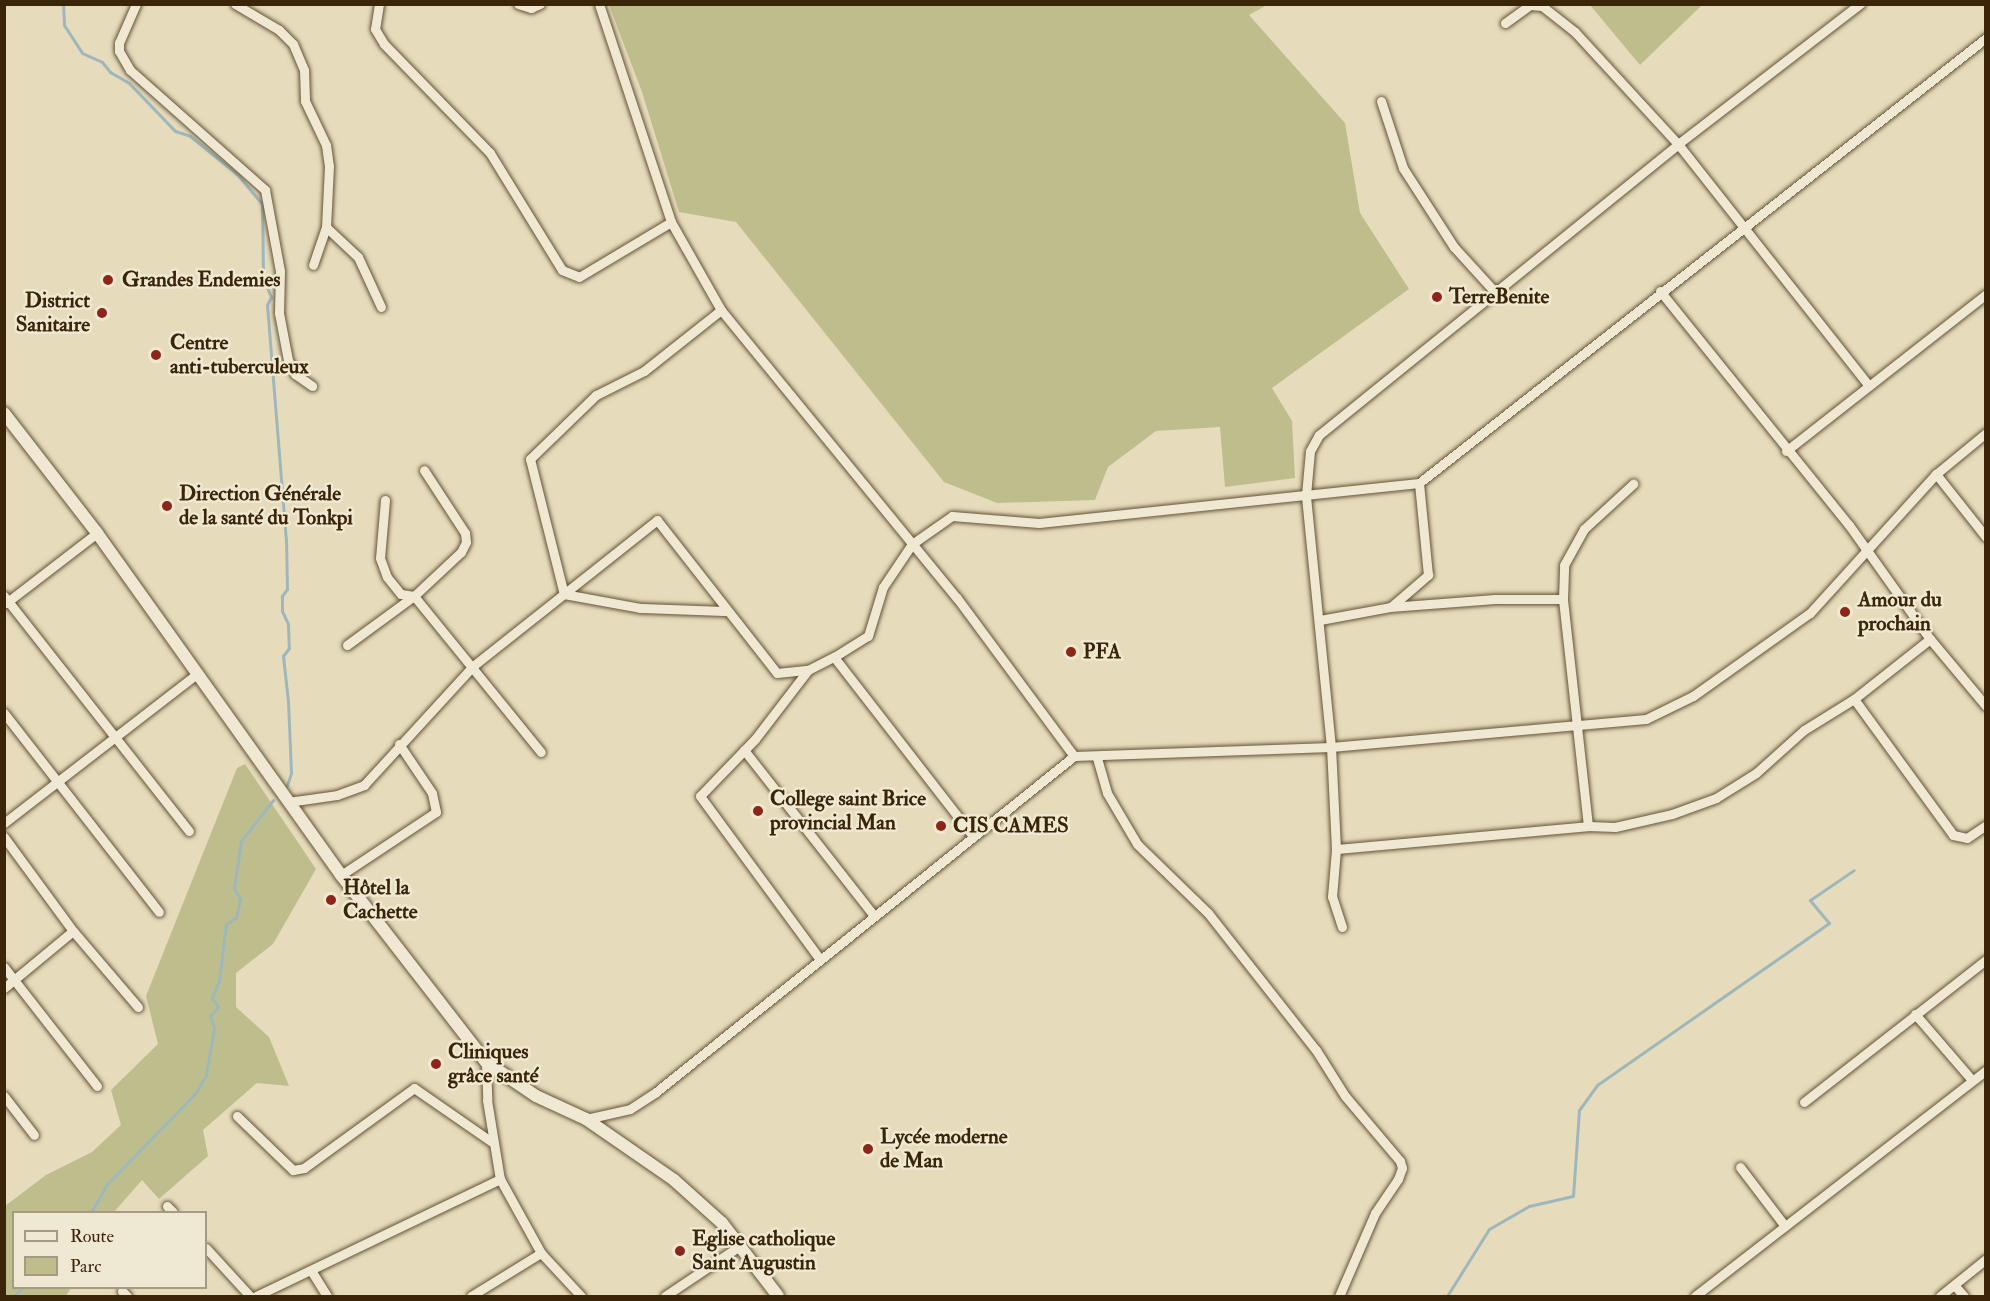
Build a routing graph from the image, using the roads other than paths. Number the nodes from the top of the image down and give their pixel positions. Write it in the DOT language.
graph roads {
  1 [pos="136,4"];
  2 [pos="235,4"];
  3 [pos="379,4"];
  4 [pos="518,4"];
  5 [pos="540,4"];
  6 [pos="599,4"];
  7 [pos="1860,4"];
  8 [pos="1504,23"];
  9 [pos="1986,38"];
  10 [pos="1382,101"];
  11 [pos="1678,144"];
  12 [pos="671,222"];
  13 [pos="326,227"];
  14 [pos="1744,227"];
  15 [pos="313,265"];
  16 [pos="1494,291"];
  17 [pos="1660,291"];
  18 [pos="1986,294"];
  19 [pos="381,308"];
  20 [pos="721,310"];
  21 [pos="312,386"];
  22 [pos="1869,386"];
  23 [pos="4,413"];
  24 [pos="1986,433"];
  25 [pos="1786,451"];
  26 [pos="424,470"];
  27 [pos="1936,474"];
  28 [pos="1419,483"];
  29 [pos="1633,484"];
  30 [pos="1306,495"];
  31 [pos="385,500"];
  32 [pos="97,533"];
  33 [pos="1986,537"];
  34 [pos="912,544"];
  35 [pos="1865,552"];
  36 [pos="564,594"];
  37 [pos="414,597"];
  38 [pos="1563,599"];
  39 [pos="6,600"];
  40 [pos="1390,607"];
  41 [pos="726,611"];
  42 [pos="1320,620"];
  43 [pos="1930,639"];
  44 [pos="347,645"];
  45 [pos="834,657"];
  46 [pos="473,666"];
  47 [pos="808,670"];
  48 [pos="197,674"];
  49 [pos="1854,699"];
  50 [pos="1986,706"];
  51 [pos="4,713"];
  52 [pos="1575,726"];
  53 [pos="114,738"];
  54 [pos="399,744"];
  55 [pos="1331,747"];
  56 [pos="744,750"];
  57 [pos="541,752"];
  58 [pos="1074,756"];
  59 [pos="1097,758"];
  60 [pos="59,781"];
  61 [pos="288,802"];
  62 [pos="4,823"];
  63 [pos="1986,825"];
  64 [pos="1588,826"];
  65 [pos="189,831"];
  66 [pos="972,835"];
  67 [pos="4,837"];
  68 [pos="1336,849"];
  69 [pos="341,875"];
  70 [pos="159,912"];
  71 [pos="874,916"];
  72 [pos="1342,927"];
  73 [pos="73,931"];
  74 [pos="819,958"];
  75 [pos="1986,960"];
  76 [pos="4,967"];
  77 [pos="15,980"];
  78 [pos="4,988"];
  79 [pos="138,1007"];
  80 [pos="1915,1014"];
  81 [pos="486,1062"];
  82 [pos="1986,1070"];
  83 [pos="1972,1080"];
  84 [pos="96,1086"];
  85 [pos="4,1096"];
  86 [pos="1804,1102"];
  87 [pos="237,1116"];
  88 [pos="586,1119"];
  89 [pos="34,1134"];
  90 [pos="492,1142"];
  91 [pos="1740,1167"];
  92 [pos="500,1179"];
  93 [pos="1785,1226"];
  94 [pos="741,1245"];
  95 [pos="207,1249"];
  96 [pos="541,1253"];
  97 [pos="1986,1259"];
  98 [pos="312,1272"];
  99 [pos="1955,1286"];
  100 [pos="250,1296"];
  101 [pos="256,1296"];
  102 [pos="327,1296"];
  103 [pos="471,1296"];
  104 [pos="581,1296"];
  105 [pos="664,1296"];
  106 [pos="778,1296"];
  107 [pos="1339,1296"];
  108 [pos="1695,1296"];
  109 [pos="1941,1296"];
  110 [pos="1964,1296"];
  1 -- 21 [label="street"];
  2 -- 13 [label="street"];
  3 -- 12 [label="street"];
  4 -- 5 [label="street"];
  6 -- 12 [label="street"];
  7 -- 11 [label="street"];
  8 -- 11 [label="street"];
  9 -- 14 [label="street"];
  10 -- 16 [label="street"];
  11 -- 14 [label="street"];
  11 -- 16 [label="street"];
  12 -- 20 [label="street"];
  13 -- 15 [label="street"];
  13 -- 19 [label="street"];
  14 -- 17 [label="street"];
  14 -- 22 [label="street"];
  16 -- 30 [label="street"];
  17 -- 25 [label="street"];
  17 -- 28 [label="street"];
  18 -- 22 [label="street"];
  20 -- 34 [label="street"];
  20 -- 36 [label="street"];
  22 -- 25 [label="street"];
  23 -- 32 [label="main road"];
  24 -- 27 [label="street"];
  25 -- 35 [label="street"];
  26 -- 37 [label="street"];
  27 -- 33 [label="street"];
  27 -- 35 [label="street"];
  28 -- 30 [label="street"];
  28 -- 40 [label="street"];
  29 -- 38 [label="street"];
  30 -- 34 [label="street"];
  30 -- 42 [label="street"];
  31 -- 37 [label="street"];
  32 -- 39 [label="street"];
  32 -- 48 [label="main road"];
  34 -- 45 [label="street"];
  34 -- 58 [label="street"];
  35 -- 43 [label="street"];
  35 -- 52 [label="street"];
  36 -- 41 [label="street"];
  36 -- 41 [label="street"];
  36 -- 46 [label="street"];
  37 -- 44 [label="street"];
  37 -- 46 [label="street"];
  38 -- 40 [label="street"];
  38 -- 52 [label="street"];
  39 -- 53 [label="street"];
  40 -- 42 [label="street"];
  41 -- 47 [label="street"];
  42 -- 55 [label="street"];
  43 -- 49 [label="street"];
  43 -- 50 [label="street"];
  45 -- 47 [label="street"];
  45 -- 66 [label="street"];
  46 -- 54 [label="street"];
  46 -- 57 [label="street"];
  47 -- 56 [label="street"];
  48 -- 53 [label="street"];
  48 -- 61 [label="main road"];
  49 -- 63 [label="street"];
  49 -- 64 [label="street"];
  51 -- 60 [label="street"];
  52 -- 55 [label="street"];
  52 -- 64 [label="street"];
  53 -- 60 [label="street"];
  53 -- 65 [label="street"];
  54 -- 61 [label="street"];
  54 -- 69 [label="street"];
  55 -- 59 [label="street"];
  55 -- 68 [label="street"];
  56 -- 71 [label="street"];
  56 -- 74 [label="street"];
  58 -- 59 [label="street"];
  58 -- 66 [label="street"];
  59 -- 107 [label="street"];
  60 -- 62 [label="street"];
  60 -- 70 [label="street"];
  61 -- 69 [label="main road"];
  64 -- 68 [label="street"];
  66 -- 71 [label="street"];
  67 -- 73 [label="street"];
  68 -- 72 [label="street"];
  69 -- 81 [label="main road"];
  71 -- 74 [label="street"];
  73 -- 77 [label="street"];
  73 -- 79 [label="street"];
  74 -- 88 [label="street"];
  75 -- 80 [label="street"];
  76 -- 77 [label="street"];
  77 -- 78 [label="street"];
  77 -- 84 [label="street"];
  80 -- 83 [label="street"];
  80 -- 86 [label="street"];
  81 -- 88 [label="main road"];
  81 -- 90 [label="street"];
  82 -- 83 [label="street"];
  83 -- 93 [label="street"];
  85 -- 89 [label="street"];
  87 -- 90 [label="street"];
  88 -- 94 [label="main road"];
  90 -- 92 [label="street"];
  91 -- 93 [label="street"];
  92 -- 96 [label="street"];
  92 -- 98 [label="street"];
  93 -- 108 [label="street"];
  94 -- 105 [label="street"];
  94 -- 106 [label="main road"];
  95 -- 100 [label="street"];
  96 -- 103 [label="street"];
  96 -- 104 [label="street"];
  97 -- 99 [label="street"];
  98 -- 101 [label="street"];
  98 -- 102 [label="street"];
  99 -- 109 [label="street"];
  99 -- 110 [label="street"];
}
